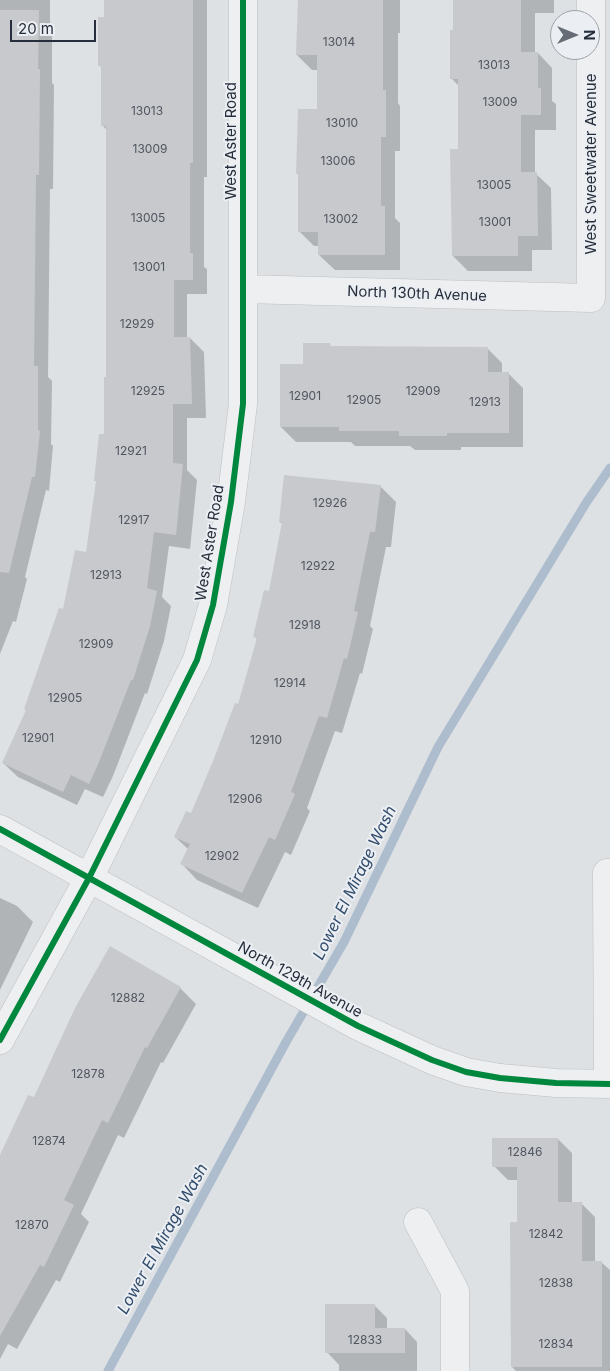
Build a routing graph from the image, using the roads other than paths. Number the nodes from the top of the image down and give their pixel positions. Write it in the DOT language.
graph roads {
  1 [pos="243,0"];
  2 [pos="591,0"];
  3 [pos="244,289"];
  4 [pos="591,298"];
  5 [pos="0,829"];
  6 [pos="608,874"];
  7 [pos="89,878"];
  8 [pos="0,1040"];
  9 [pos="609,1084"];
  10 [pos="418,1222"];
  11 [pos="455,1371"];
  1 -- 3 [label="street, West Aster Road"];
  2 -- 4 [label="street, West Sweetwater Avenue"];
  3 -- 4 [label="street, North 130th Avenue"];
  3 -- 7 [label="street, West Aster Road"];
  5 -- 7 [label="street, North 129th Avenue"];
  6 -- 9 [label="street"];
  7 -- 8 [label="street, West Aster Road"];
  7 -- 9 [label="street, North 129th Avenue"];
  10 -- 11 [label="street"];
}
